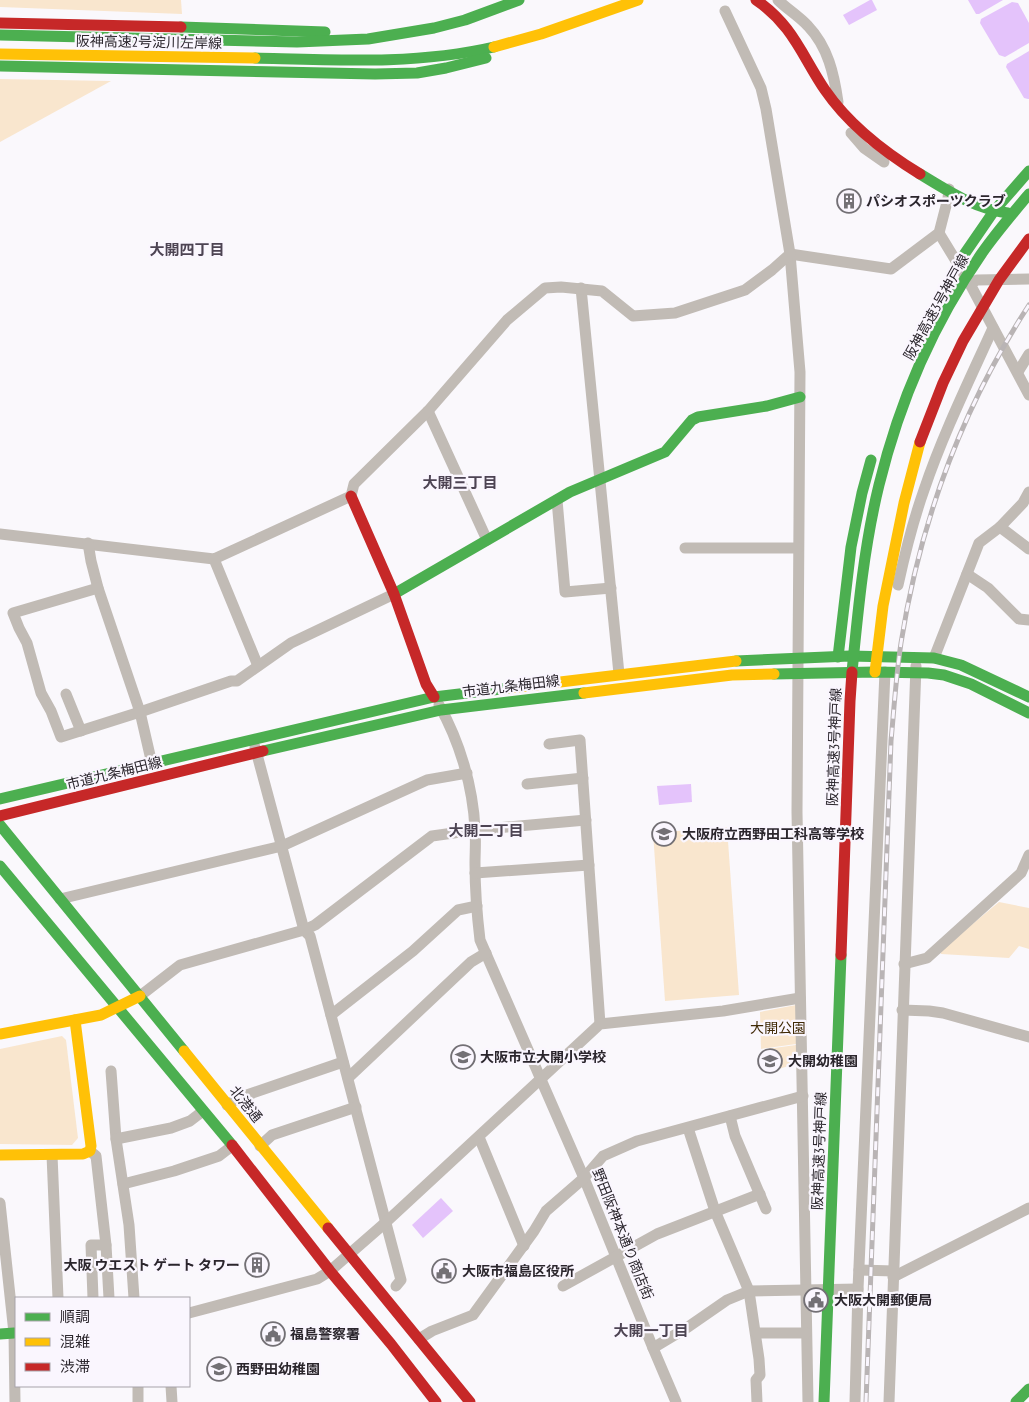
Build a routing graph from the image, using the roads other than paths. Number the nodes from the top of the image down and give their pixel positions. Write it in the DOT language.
graph roads {
  1 [pos="519,0"];
  2 [pos="531,0"];
  3 [pos="638,0"];
  4 [pos="643,0"];
  5 [pos="756,0"];
  6 [pos="778,0"];
  7 [pos="725,10"];
  8 [pos="0,22"];
  9 [pos="0,35"];
  10 [pos="0,54"];
  11 [pos="0,66"];
  12 [pos="1029,171"];
  13 [pos="1029,194"];
  14 [pos="1029,212"];
  15 [pos="939,233"];
  16 [pos="1029,239"];
  17 [pos="790,254"];
  18 [pos="987,271"];
  19 [pos="952,272"];
  20 [pos="1029,279"];
  21 [pos="970,284"];
  22 [pos="581,288"];
  23 [pos="966,305"];
  24 [pos="993,328"];
  25 [pos="1029,354"];
  26 [pos="1018,372"];
  27 [pos="1029,395"];
  28 [pos="800,397"];
  29 [pos="428,411"];
  30 [pos="874,450"];
  31 [pos="600,480"];
  32 [pos="1029,492"];
  33 [pos="351,496"];
  34 [pos="557,500"];
  35 [pos="1000,527"];
  36 [pos="0,534"];
  37 [pos="488,540"];
  38 [pos="88,543"];
  39 [pos="684,548"];
  40 [pos="798,548"];
  41 [pos="1029,548"];
  42 [pos="214,559"];
  43 [pos="967,574"];
  44 [pos="876,585"];
  45 [pos="98,588"];
  46 [pos="610,588"];
  47 [pos="394,594"];
  48 [pos="1029,620"];
  49 [pos="838,656"];
  50 [pos="881,656"];
  51 [pos="798,657"];
  52 [pos="916,657"];
  53 [pos="934,658"];
  54 [pos="258,666"];
  55 [pos="880,672"];
  56 [pos="915,672"];
  57 [pos="619,674"];
  58 [pos="798,674"];
  59 [pos="866,682"];
  60 [pos="66,694"];
  61 [pos="434,697"];
  62 [pos="1029,698"];
  63 [pos="441,710"];
  64 [pos="140,712"];
  65 [pos="1029,713"];
  66 [pos="81,731"];
  67 [pos="253,740"];
  68 [pos="549,744"];
  69 [pos="256,753"];
  70 [pos="152,764"];
  71 [pos="466,773"];
  72 [pos="583,778"];
  73 [pos="527,784"];
  74 [pos="0,799"];
  75 [pos="0,816"];
  76 [pos="586,820"];
  77 [pos="0,825"];
  78 [pos="475,830"];
  79 [pos="282,846"];
  80 [pos="1029,855"];
  81 [pos="589,864"];
  82 [pos="0,866"];
  83 [pos="475,873"];
  84 [pos="60,899"];
  85 [pos="477,906"];
  86 [pos="304,930"];
  87 [pos="486,953"];
  88 [pos="904,964"];
  89 [pos="140,996"];
  90 [pos="800,998"];
  91 [pos="117,1008"];
  92 [pos="902,1010"];
  93 [pos="331,1015"];
  94 [pos="75,1020"];
  95 [pos="600,1024"];
  96 [pos="0,1034"];
  97 [pos="1029,1037"];
  98 [pos="344,1062"];
  99 [pos="111,1071"];
  100 [pos="348,1078"];
  101 [pos="541,1078"];
  102 [pos="803,1096"];
  103 [pos="227,1105"];
  104 [pos="356,1108"];
  105 [pos="202,1111"];
  106 [pos="730,1116"];
  107 [pos="688,1128"];
  108 [pos="478,1137"];
  109 [pos="116,1139"];
  110 [pos="232,1146"];
  111 [pos="260,1146"];
  112 [pos="90,1150"];
  113 [pos="0,1155"];
  114 [pos="52,1155"];
  115 [pos="584,1178"];
  116 [pos="123,1184"];
  117 [pos="760,1194"];
  118 [pos="0,1203"];
  119 [pos="1029,1208"];
  120 [pos="766,1209"];
  121 [pos="715,1211"];
  122 [pos="385,1223"];
  123 [pos="106,1244"];
  124 [pos="524,1246"];
  125 [pos="350,1254"];
  126 [pos="616,1256"];
  127 [pos="860,1270"];
  128 [pos="330,1271"];
  129 [pos="893,1274"];
  130 [pos="843,1278"];
  131 [pos="396,1286"];
  132 [pos="563,1286"];
  133 [pos="858,1289"];
  134 [pos="806,1290"];
  135 [pos="749,1291"];
  136 [pos="58,1297"];
  137 [pos="93,1297"];
  138 [pos="109,1297"];
  139 [pos="134,1297"];
  140 [pos="842,1298"];
  141 [pos="190,1313"];
  142 [pos="15,1333"];
  143 [pos="756,1333"];
  144 [pos="806,1333"];
  145 [pos="0,1334"];
  146 [pos="419,1339"];
  147 [pos="653,1348"];
  148 [pos="138,1387"];
  149 [pos="171,1387"];
  150 [pos="1029,1389"];
  151 [pos="672,1400"];
  152 [pos="15,1402"];
  153 [pos="138,1402"];
  154 [pos="172,1402"];
  155 [pos="436,1402"];
  156 [pos="470,1402"];
  157 [pos="758,1402"];
  158 [pos="808,1402"];
  159 [pos="824,1402"];
  160 [pos="855,1402"];
  161 [pos="889,1402"];
  162 [pos="1016,1402"];
  1 -- 9 [label="main road, 阪神高速2号淀川左岸線"];
  2 -- 8 [label="main road"];
  3 -- 10 [label="main road, 阪神高速2号淀川左岸線"];
  4 -- 11 [label="main road"];
  5 -- 14 [label="main road"];
  6 -- 15 [label="street"];
  7 -- 17 [label="street"];
  12 -- 19 [label="main road"];
  13 -- 159 [label="main road, 阪神高速3号神戸線"];
  15 -- 17 [label="street"];
  15 -- 21 [label="street"];
  16 -- 50 [label="main road"];
  17 -- 22 [label="street"];
  17 -- 28 [label="street"];
  18 -- 23 [label="main road, 阪神高速3号神戸線"];
  20 -- 21 [label="street"];
  21 -- 24 [label="street"];
  22 -- 29 [label="street"];
  22 -- 31 [label="street"];
  24 -- 26 [label="street"];
  24 -- 50 [label="street"];
  25 -- 26 [label="street"];
  26 -- 27 [label="street"];
  28 -- 31 [label="main road"];
  28 -- 40 [label="street"];
  29 -- 33 [label="street"];
  29 -- 37 [label="street"];
  30 -- 49 [label="main road"];
  31 -- 34 [label="main road"];
  31 -- 46 [label="street"];
  32 -- 35 [label="street"];
  33 -- 42 [label="street"];
  33 -- 47 [label="main road"];
  34 -- 37 [label="main road"];
  34 -- 46 [label="street"];
  35 -- 41 [label="street"];
  35 -- 43 [label="street"];
  36 -- 38 [label="street"];
  37 -- 47 [label="main road"];
  38 -- 42 [label="street"];
  38 -- 45 [label="street"];
  39 -- 40 [label="street"];
  40 -- 51 [label="street"];
  42 -- 54 [label="street"];
  43 -- 48 [label="street"];
  43 -- 53 [label="street"];
  44 -- 59 [label="main road"];
  45 -- 64 [label="street"];
  45 -- 66 [label="street"];
  46 -- 57 [label="street"];
  47 -- 54 [label="street"];
  47 -- 61 [label="main road"];
  49 -- 50 [label="main road, 市道九条梅田線"];
  49 -- 51 [label="main road, 市道九条梅田線"];
  50 -- 52 [label="main road, 市道九条梅田線"];
  50 -- 55 [label="main road"];
  51 -- 57 [label="main road, 市道九条梅田線"];
  51 -- 58 [label="street"];
  52 -- 53 [label="main road, 市道九条梅田線"];
  52 -- 56 [label="street"];
  53 -- 62 [label="main road, 市道九条梅田線"];
  54 -- 64 [label="street"];
  55 -- 56 [label="main road, 市道九条梅田線"];
  55 -- 58 [label="main road, 市道九条梅田線"];
  55 -- 127 [label="street"];
  56 -- 65 [label="main road, 市道九条梅田線"];
  56 -- 88 [label="street"];
  57 -- 61 [label="main road, 市道九条梅田線"];
  58 -- 63 [label="main road, 市道九条梅田線"];
  58 -- 90 [label="street"];
  60 -- 66 [label="street"];
  61 -- 63 [label="street, 野田阪神本通り商店街"];
  61 -- 67 [label="main road, 市道九条梅田線"];
  63 -- 69 [label="main road, 市道九条梅田線"];
  63 -- 71 [label="street, 野田阪神本通り商店街"];
  64 -- 66 [label="street"];
  64 -- 70 [label="street"];
  67 -- 69 [label="street"];
  67 -- 70 [label="main road, 市道九条梅田線"];
  68 -- 72 [label="street"];
  69 -- 75 [label="main road, 市道九条梅田線"];
  69 -- 79 [label="street"];
  70 -- 74 [label="main road, 市道九条梅田線"];
  71 -- 78 [label="street, 野田阪神本通り商店街"];
  71 -- 79 [label="street"];
  72 -- 73 [label="street"];
  72 -- 76 [label="street"];
  76 -- 78 [label="street"];
  76 -- 81 [label="street"];
  77 -- 84 [label="main road, 北港通"];
  78 -- 83 [label="street, 野田阪神本通り商店街"];
  78 -- 86 [label="street"];
  79 -- 84 [label="street"];
  79 -- 86 [label="street"];
  80 -- 88 [label="street"];
  81 -- 83 [label="street"];
  81 -- 95 [label="street"];
  82 -- 91 [label="main road"];
  83 -- 85 [label="street, 野田阪神本通り商店街"];
  84 -- 89 [label="main road, 北港通"];
  85 -- 87 [label="street, 野田阪神本通り商店街"];
  85 -- 93 [label="street"];
  86 -- 89 [label="street"];
  86 -- 93 [label="street"];
  87 -- 100 [label="street"];
  87 -- 101 [label="street, 野田阪神本通り商店街"];
  88 -- 92 [label="street"];
  89 -- 91 [label="main road"];
  89 -- 103 [label="main road, 北港通"];
  90 -- 95 [label="street"];
  90 -- 102 [label="street"];
  91 -- 94 [label="main road"];
  91 -- 105 [label="main road"];
  92 -- 97 [label="street"];
  92 -- 129 [label="street"];
  93 -- 98 [label="street"];
  94 -- 96 [label="main road"];
  94 -- 112 [label="main road"];
  95 -- 101 [label="street"];
  98 -- 100 [label="street"];
  98 -- 103 [label="street"];
  99 -- 109 [label="street"];
  100 -- 104 [label="street"];
  101 -- 108 [label="street"];
  101 -- 115 [label="street, 野田阪神本通り商店街"];
  102 -- 106 [label="street"];
  102 -- 134 [label="street"];
  103 -- 111 [label="main road, 北港通"];
  104 -- 111 [label="street"];
  104 -- 122 [label="street"];
  105 -- 109 [label="street"];
  105 -- 110 [label="main road"];
  106 -- 107 [label="street"];
  106 -- 117 [label="street"];
  107 -- 115 [label="street"];
  107 -- 121 [label="street"];
  108 -- 122 [label="street"];
  108 -- 124 [label="street"];
  109 -- 116 [label="street"];
  110 -- 116 [label="street"];
  110 -- 128 [label="main road"];
  111 -- 125 [label="main road, 北港通"];
  112 -- 114 [label="main road"];
  112 -- 123 [label="street"];
  113 -- 114 [label="main road"];
  114 -- 136 [label="street"];
  115 -- 124 [label="street"];
  115 -- 126 [label="street, 野田阪神本通り商店街"];
  116 -- 139 [label="street"];
  117 -- 120 [label="street"];
  117 -- 121 [label="street"];
  118 -- 142 [label="street"];
  119 -- 129 [label="street"];
  121 -- 126 [label="street"];
  121 -- 135 [label="street"];
  122 -- 125 [label="street"];
  122 -- 131 [label="street"];
  123 -- 137 [label="street"];
  123 -- 138 [label="street"];
  124 -- 146 [label="street"];
  125 -- 128 [label="street"];
  125 -- 146 [label="main road, 北港通"];
  126 -- 132 [label="street"];
  126 -- 147 [label="street, 野田阪神本通り商店街"];
  127 -- 129 [label="street"];
  127 -- 133 [label="street"];
  128 -- 141 [label="street"];
  128 -- 155 [label="main road"];
  129 -- 161 [label="street"];
  130 -- 140 [label="main road"];
  133 -- 134 [label="street"];
  133 -- 160 [label="street"];
  134 -- 135 [label="street"];
  134 -- 144 [label="street"];
  135 -- 143 [label="street"];
  135 -- 147 [label="street"];
  142 -- 145 [label="main road"];
  142 -- 152 [label="street"];
  143 -- 144 [label="street"];
  143 -- 157 [label="street"];
  144 -- 158 [label="street"];
  146 -- 156 [label="main road, 北港通"];
  147 -- 151 [label="street, 野田阪神本通り商店街"];
  148 -- 153 [label="street"];
  149 -- 154 [label="street"];
  150 -- 162 [label="main road"];
}
